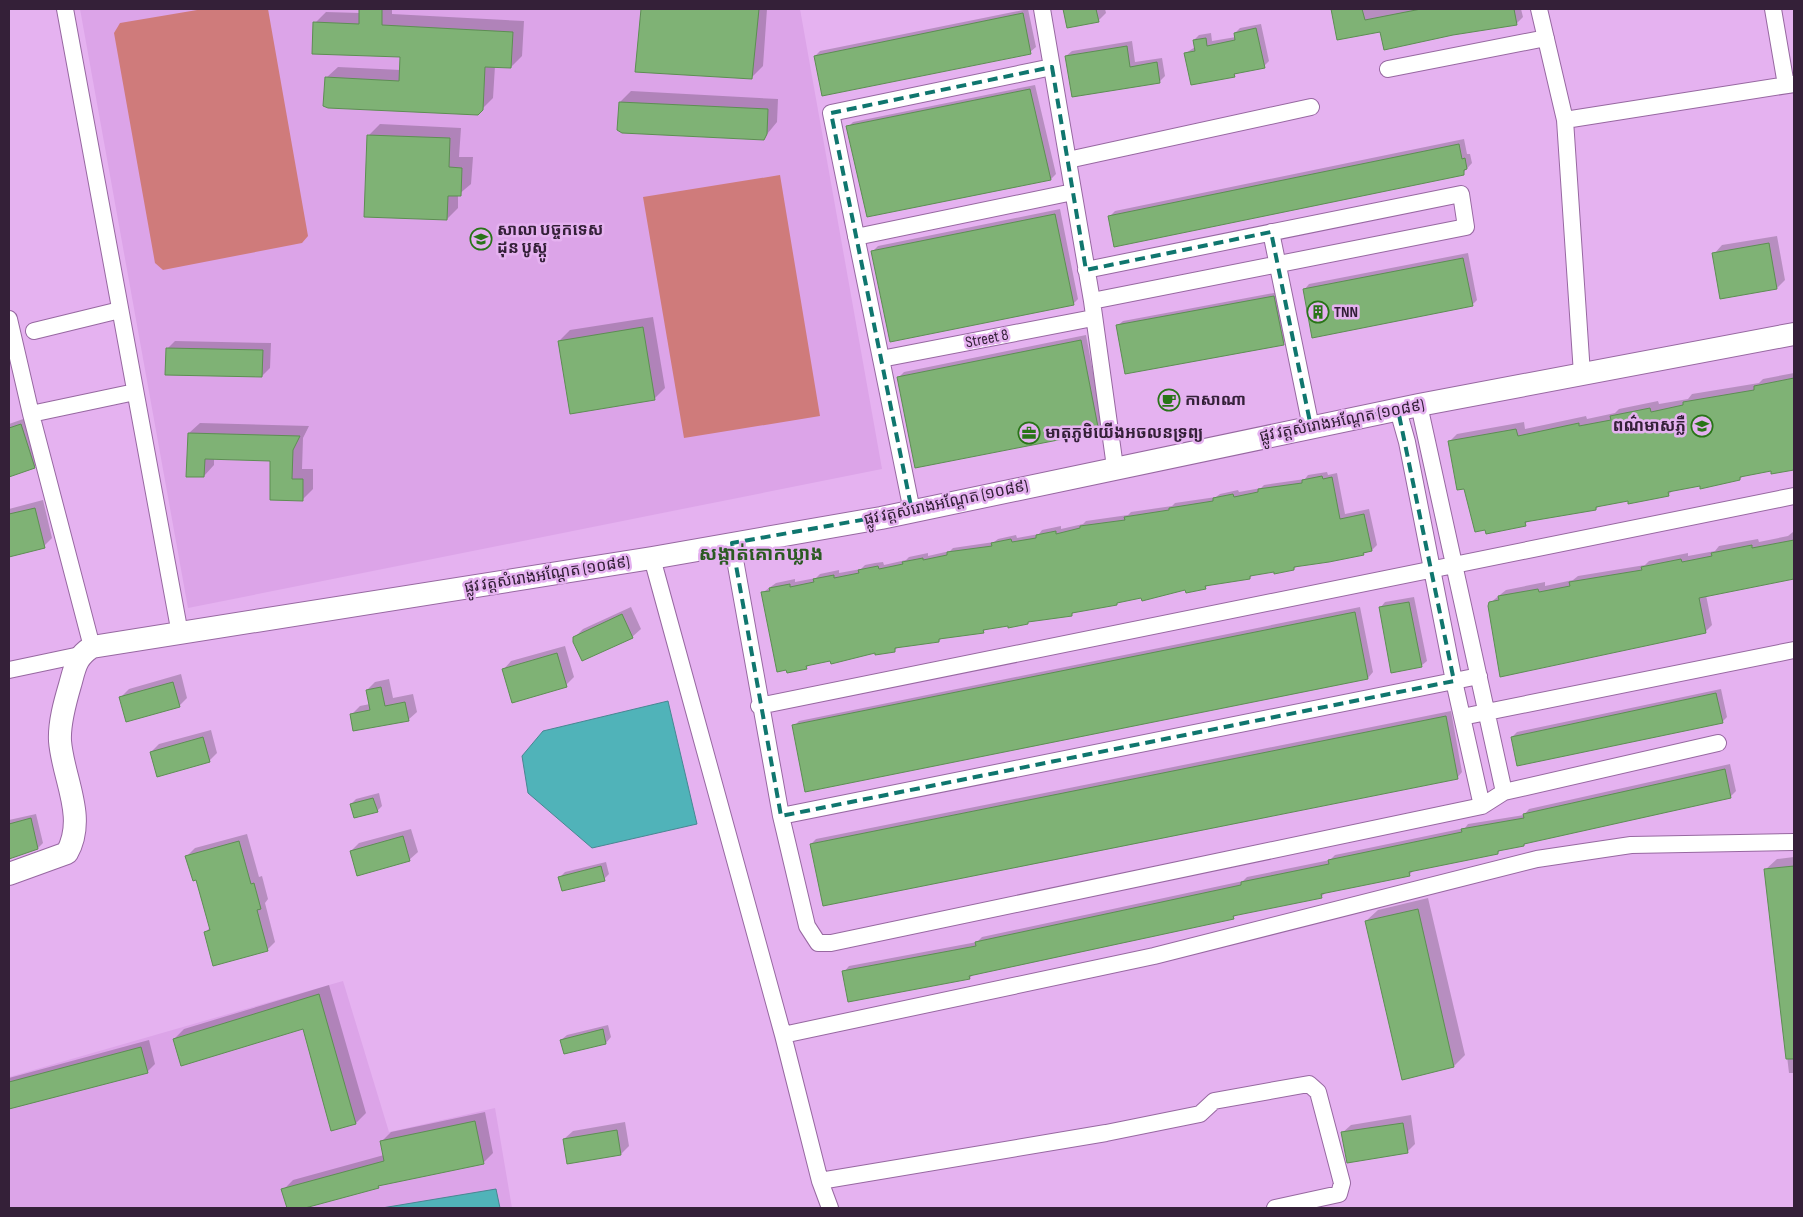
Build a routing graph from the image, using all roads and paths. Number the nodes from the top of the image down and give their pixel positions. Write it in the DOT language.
graph roads {
  1 [pos="65,9"];
  2 [pos="1042,9"];
  3 [pos="1539,9"];
  4 [pos="1773,9"];
  5 [pos="1546,38"];
  6 [pos="1052,67"];
  7 [pos="1388,69"];
  8 [pos="1790,85"];
  9 [pos="1311,107"];
  10 [pos="1565,120"];
  11 [pos="1068,160"];
  12 [pos="1073,192"];
  13 [pos="1271,232"];
  14 [pos="856,237"];
  15 [pos="1277,264"];
  16 [pos="1086,270"];
  17 [pos="1092,301"];
  18 [pos="120,310"];
  19 [pos="1092,318"];
  20 [pos="9,319"];
  21 [pos="34,331"];
  22 [pos="1794,334"];
  23 [pos="880,359"];
  24 [pos="1582,374"];
  25 [pos="136,392"];
  26 [pos="1409,408"];
  27 [pos="31,414"];
  28 [pos="1311,427"];
  29 [pos="1115,467"];
  30 [pos="1794,496"];
  31 [pos="912,512"];
  32 [pos="732,544"];
  33 [pos="652,558"];
  34 [pos="1455,565"];
  35 [pos="1432,569"];
  36 [pos="180,634"];
  37 [pos="1794,650"];
  38 [pos="86,651"];
  39 [pos="9,670"];
  40 [pos="1479,676"];
  41 [pos="1454,682"];
  42 [pos="759,706"];
  43 [pos="1486,711"];
  44 [pos="1462,717"];
  45 [pos="1718,743"];
  46 [pos="1504,792"];
  47 [pos="1482,806"];
  48 [pos="781,816"];
  49 [pos="1794,842"];
  50 [pos="9,874"];
  51 [pos="783,1035"];
  52 [pos="820,1181"];
  53 [pos="830,1208"];
  54 [pos="1275,1208"];
  1 -- 18 [label="street"];
  2 -- 6 [label="street"];
  3 -- 5 [label="street"];
  4 -- 8 [label="street"];
  5 -- 7 [label="street"];
  5 -- 10 [label="street"];
  6 -- 11 [label="street"];
  6 -- 14 [label="street"];
  8 -- 10 [label="street"];
  9 -- 11 [label="street"];
  10 -- 24 [label="street"];
  11 -- 12 [label="street"];
  12 -- 14 [label="street"];
  12 -- 16 [label="street"];
  13 -- 15 [label="street"];
  13 -- 15 [label="street"];
  13 -- 16 [label="street"];
  14 -- 23 [label="street"];
  15 -- 17 [label="street"];
  15 -- 28 [label="street"];
  16 -- 17 [label="street"];
  17 -- 19 [label="street"];
  18 -- 21 [label="street"];
  18 -- 25 [label="street"];
  19 -- 23 [label="street, Street 8"];
  19 -- 29 [label="street"];
  20 -- 27 [label="street"];
  22 -- 24 [label="main road, ផ្លូវ វត្តសំរោងអណ្ដែត (១០៨៩)"];
  23 -- 31 [label="street"];
  24 -- 26 [label="main road, ផ្លូវ វត្តសំរោងអណ្ដែត (១០៨៩)"];
  25 -- 27 [label="street"];
  25 -- 36 [label="street"];
  26 -- 28 [label="main road, ផ្លូវ វត្តសំរោងអណ្ដែត (១០៨៩)"];
  26 -- 34 [label="street"];
  26 -- 35 [label="street"];
  27 -- 38 [label="street"];
  28 -- 29 [label="main road, ផ្លូវ វត្តសំរោងអណ្ដែត (១០៨៩)"];
  29 -- 31 [label="main road, ផ្លូវ វត្តសំរោងអណ្ដែត (១០៨៩)"];
  30 -- 34 [label="street"];
  31 -- 32 [label="main road, ផ្លូវ វត្តសំរោងអណ្ដែត (១០៨៩)"];
  32 -- 33 [label="main road, ផ្លូវ វត្តសំរោងអណ្ដែត (១០៨៩)"];
  32 -- 42 [label="street"];
  33 -- 36 [label="main road, ផ្លូវ វត្តសំរោងអណ្ដែត (១០៨៩)"];
  33 -- 51 [label="street"];
  34 -- 35 [label="street"];
  34 -- 40 [label="street"];
  35 -- 41 [label="street"];
  35 -- 42 [label="street"];
  36 -- 38 [label="main road, ផ្លូវ វត្តសំរោងអណ្ដែត (១០៨៩)"];
  37 -- 43 [label="street"];
  38 -- 39 [label="street"];
  38 -- 50 [label="main road"];
  40 -- 41 [label="street"];
  40 -- 43 [label="street"];
  41 -- 44 [label="street"];
  41 -- 48 [label="street"];
  42 -- 48 [label="street"];
  43 -- 44 [label="street"];
  43 -- 46 [label="street"];
  44 -- 47 [label="street"];
  45 -- 46 [label="street"];
  46 -- 47 [label="street"];
  47 -- 48 [label="street"];
  49 -- 51 [label="street"];
  51 -- 52 [label="street"];
  52 -- 53 [label="street"];
  52 -- 54 [label="street"];
}
